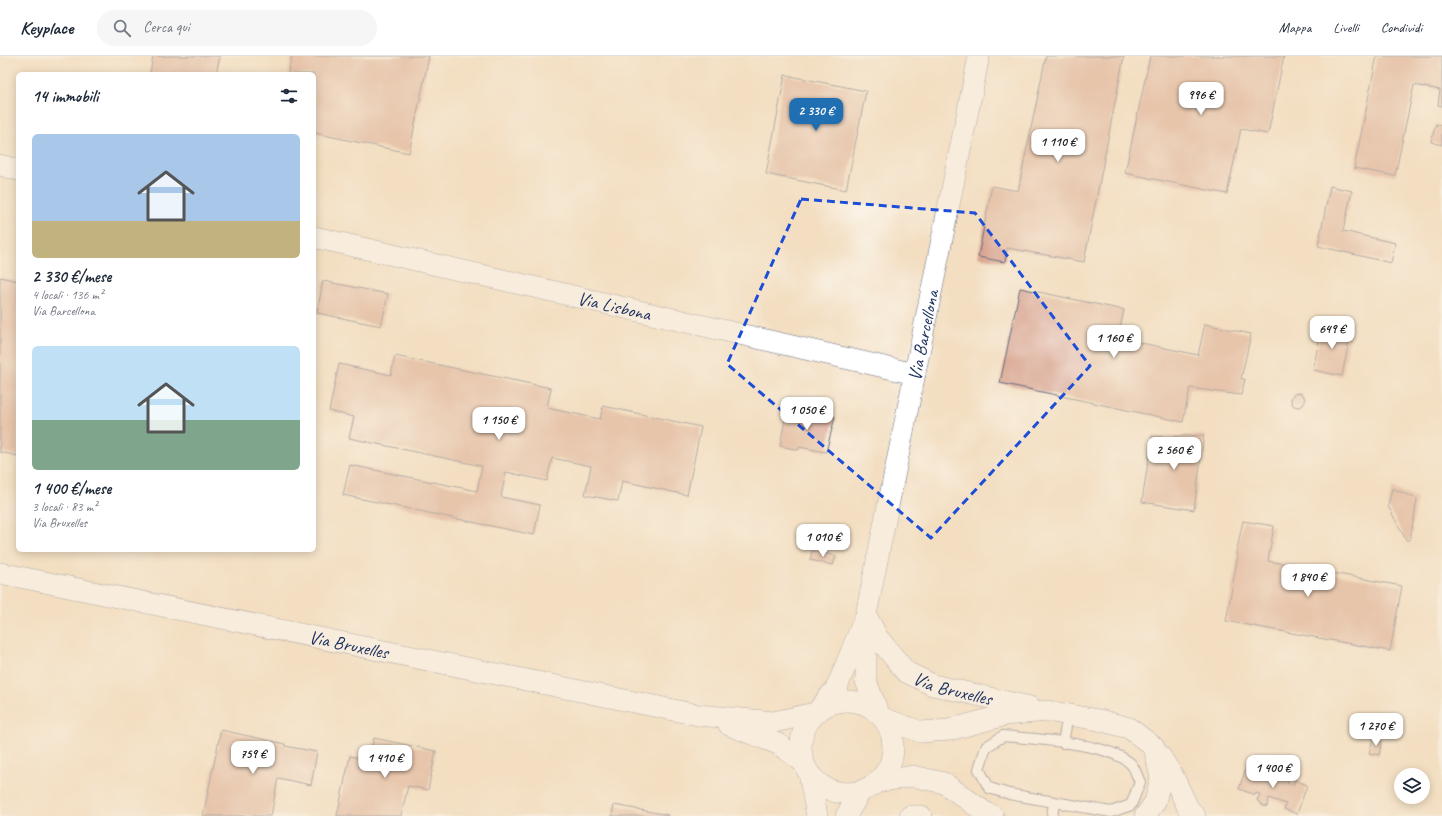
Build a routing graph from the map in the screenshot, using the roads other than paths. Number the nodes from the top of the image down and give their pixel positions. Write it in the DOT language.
graph roads {
  1 [pos="979,56"];
  2 [pos="0,166"];
  3 [pos="16,170"];
  4 [pos="316,237"];
  5 [pos="915,374"];
  6 [pos="0,573"];
  7 [pos="866,615"];
  8 [pos="818,711"];
  9 [pos="1047,711"];
  10 [pos="698,715"];
  11 [pos="881,715"];
  12 [pos="1068,715"];
  13 [pos="1063,742"];
  14 [pos="1154,747"];
  15 [pos="806,768"];
  16 [pos="869,787"];
  17 [pos="1054,803"];
  18 [pos="817,816"];
  19 [pos="846,816"];
  20 [pos="910,816"];
  21 [pos="921,816"];
  22 [pos="993,816"];
  23 [pos="1052,816"];
  24 [pos="1145,816"];
  25 [pos="1195,816"];
  1 -- 5 [label="street, Via Barcellona"];
  2 -- 3 [label="street"];
  4 -- 5 [label="street, Via Lisbona"];
  5 -- 7 [label="street, Via Barcellona"];
  6 -- 10 [label="street, Via Bruxelles"];
  7 -- 8 [label="street, Via Barcellona"];
  7 -- 9 [label="street, Via Bruxelles"];
  7 -- 11 [label="street, Via Barcellona"];
  8 -- 10 [label="street, Via Bruxelles"];
  8 -- 11 [label="street, Via Bruxelles"];
  8 -- 15 [label="street"];
  9 -- 11 [label="street, Via Bruxelles"];
  9 -- 12 [label="street, Via Bruxelles"];
  10 -- 15 [label="street, Via Bruxelles"];
  11 -- 16 [label="street"];
  12 -- 13 [label="lane"];
  12 -- 14 [label="street, Via Bruxelles"];
  13 -- 17 [label="lane"];
  13 -- 17 [label="lane"];
  14 -- 24 [label="street"];
  14 -- 25 [label="street, Via Bruxelles"];
  15 -- 16 [label="street, Via Bruxelles"];
  15 -- 18 [label="street"];
  16 -- 19 [label="street"];
  16 -- 22 [label="street, Via Bruxelles"];
  17 -- 23 [label="lane"];
  20 -- 21 [label="street"];
}
